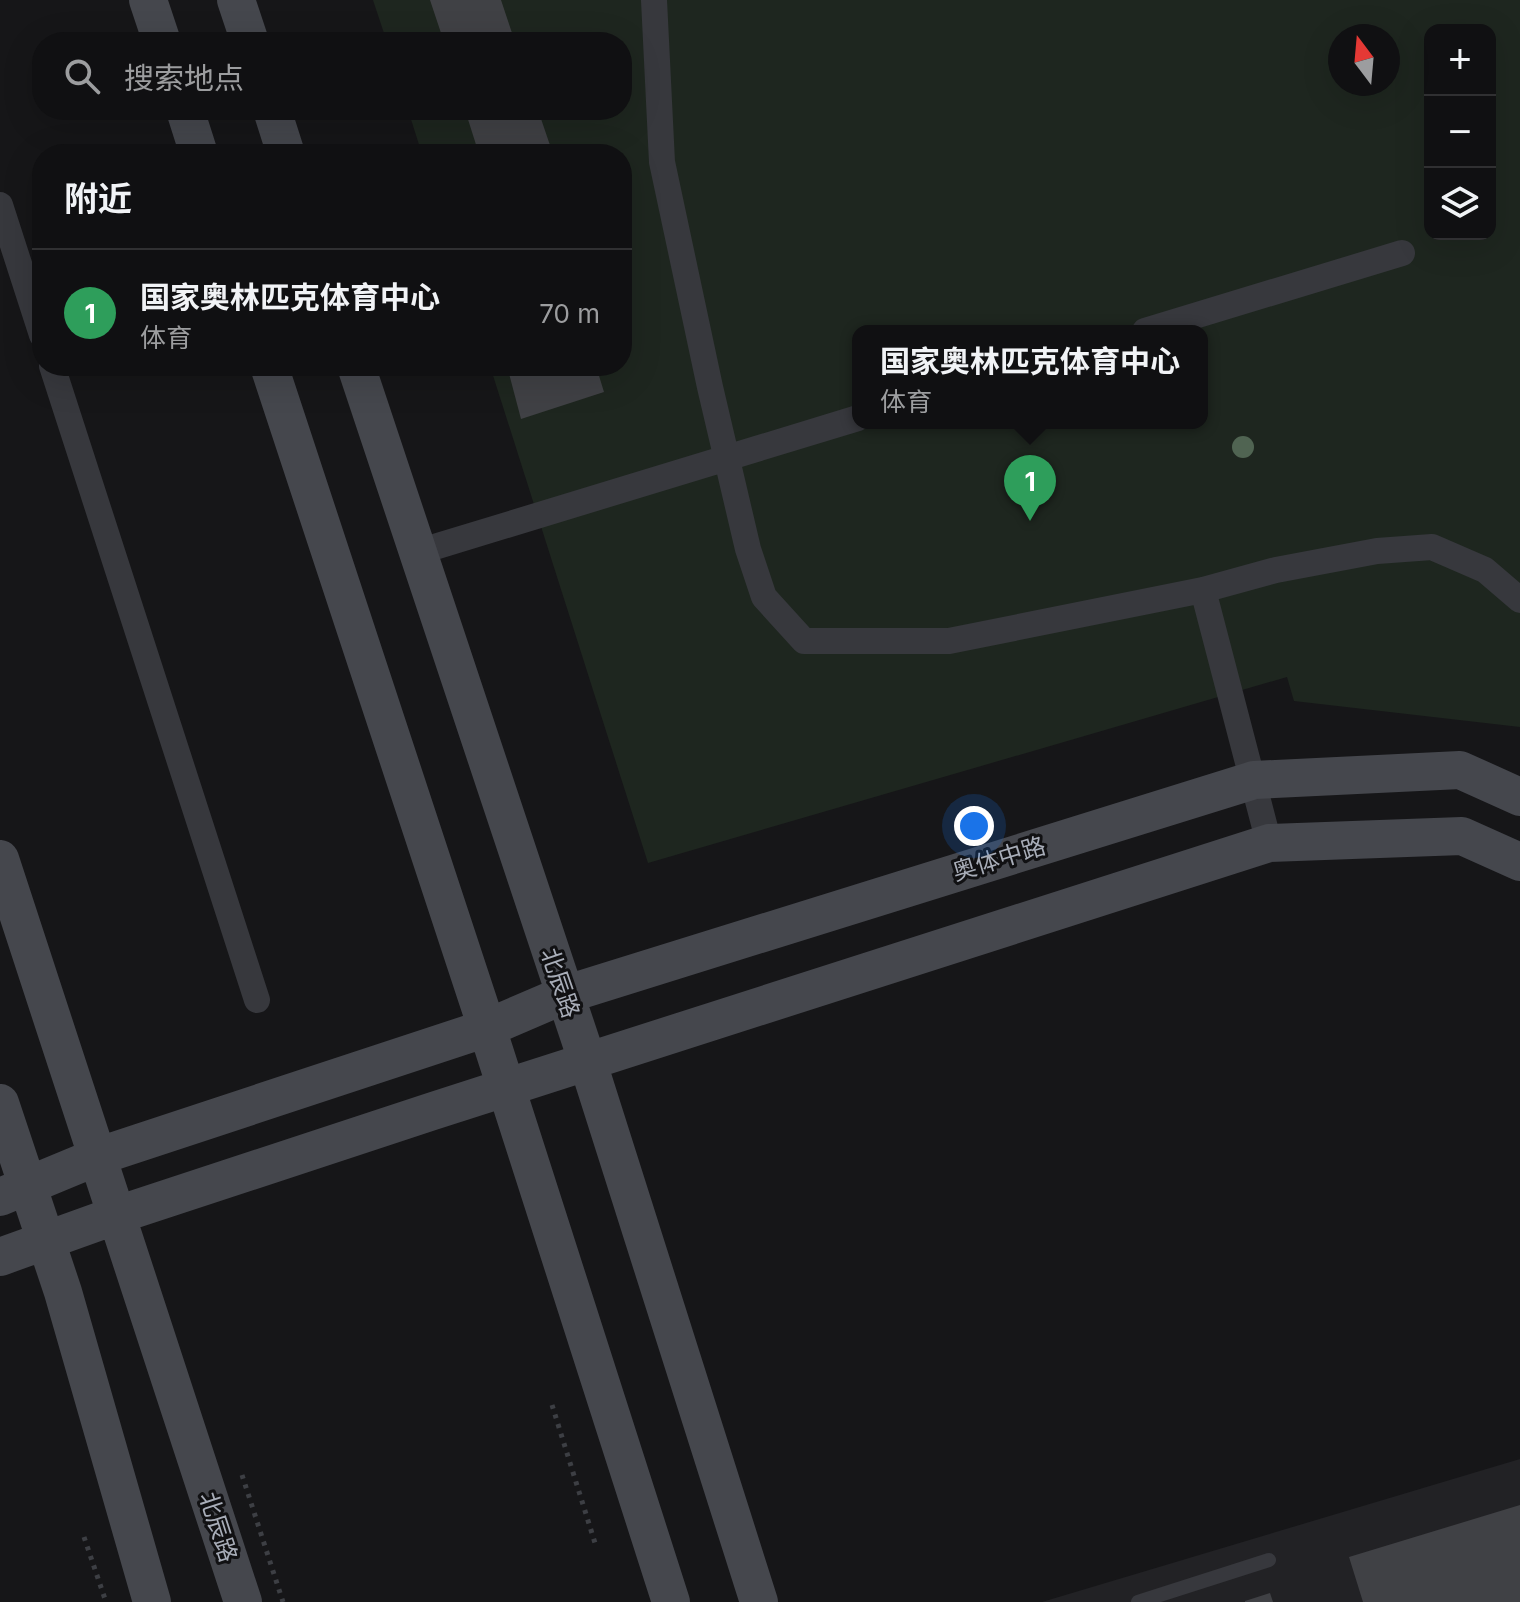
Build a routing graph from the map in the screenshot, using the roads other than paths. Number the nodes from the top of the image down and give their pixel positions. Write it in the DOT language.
graph roads {
  1 [pos="148,0"];
  2 [pos="236,0"];
  3 [pos="654,0"];
  4 [pos="159,32"];
  5 [pos="247,32"];
  6 [pos="188,120"];
  7 [pos="275,120"];
  8 [pos="196,144"];
  9 [pos="283,144"];
  10 [pos="0,205"];
  11 [pos="1402,253"];
  12 [pos="32,304"];
  13 [pos="1165,325"];
  14 [pos="55,376"];
  15 [pos="272,376"];
  16 [pos="359,376"];
  17 [pos="852,420"];
  18 [pos="418,552"];
  19 [pos="1203,590"];
  20 [pos="1520,600"];
  21 [pos="1254,780"];
  22 [pos="1520,797"];
  23 [pos="1269,843"];
  24 [pos="0,859"];
  25 [pos="1520,862"];
  26 [pos="564,995"];
  27 [pos="257,1000"];
  28 [pos="487,1028"];
  29 [pos="588,1063"];
  30 [pos="506,1088"];
  31 [pos="0,1103"];
  32 [pos="99,1156"];
  33 [pos="14,1192"];
  34 [pos="117,1215"];
  35 [pos="47,1241"];
  36 [pos="0,1257"];
  37 [pos="1269,1560"];
  38 [pos="152,1602"];
  39 [pos="243,1602"];
  40 [pos="671,1602"];
  41 [pos="759,1602"];
  42 [pos="1138,1602"];
  1 -- 4 [label="main road"];
  2 -- 5 [label="main road"];
  3 -- 19 [label="street"];
  6 -- 8 [label="main road"];
  7 -- 9 [label="main road"];
  10 -- 12 [label="street"];
  11 -- 13 [label="street"];
  14 -- 27 [label="street"];
  15 -- 28 [label="main road"];
  16 -- 18 [label="main road, 北辰路"];
  17 -- 18 [label="street"];
  18 -- 26 [label="main road, 北辰路"];
  19 -- 20 [label="street"];
  19 -- 21 [label="street"];
  21 -- 22 [label="main road, 奥体中路"];
  21 -- 23 [label="street"];
  21 -- 26 [label="main road, 奥体中路"];
  23 -- 25 [label="main road"];
  23 -- 29 [label="main road"];
  24 -- 32 [label="main road, 北辰路"];
  26 -- 28 [label="main road, 奥体中路"];
  26 -- 29 [label="main road, 北辰路"];
  28 -- 30 [label="main road"];
  28 -- 32 [label="main road, 奥体中路"];
  29 -- 30 [label="main road"];
  29 -- 41 [label="main road, 北辰路"];
  30 -- 34 [label="main road"];
  30 -- 40 [label="main road"];
  31 -- 33 [label="main road"];
  32 -- 33 [label="main road, 奥体中路"];
  32 -- 34 [label="main road, 北辰路"];
  33 -- 35 [label="main road"];
  34 -- 35 [label="main road"];
  34 -- 39 [label="main road, 北辰路"];
  35 -- 36 [label="main road"];
  35 -- 38 [label="main road"];
  37 -- 42 [label="lane"];
}
